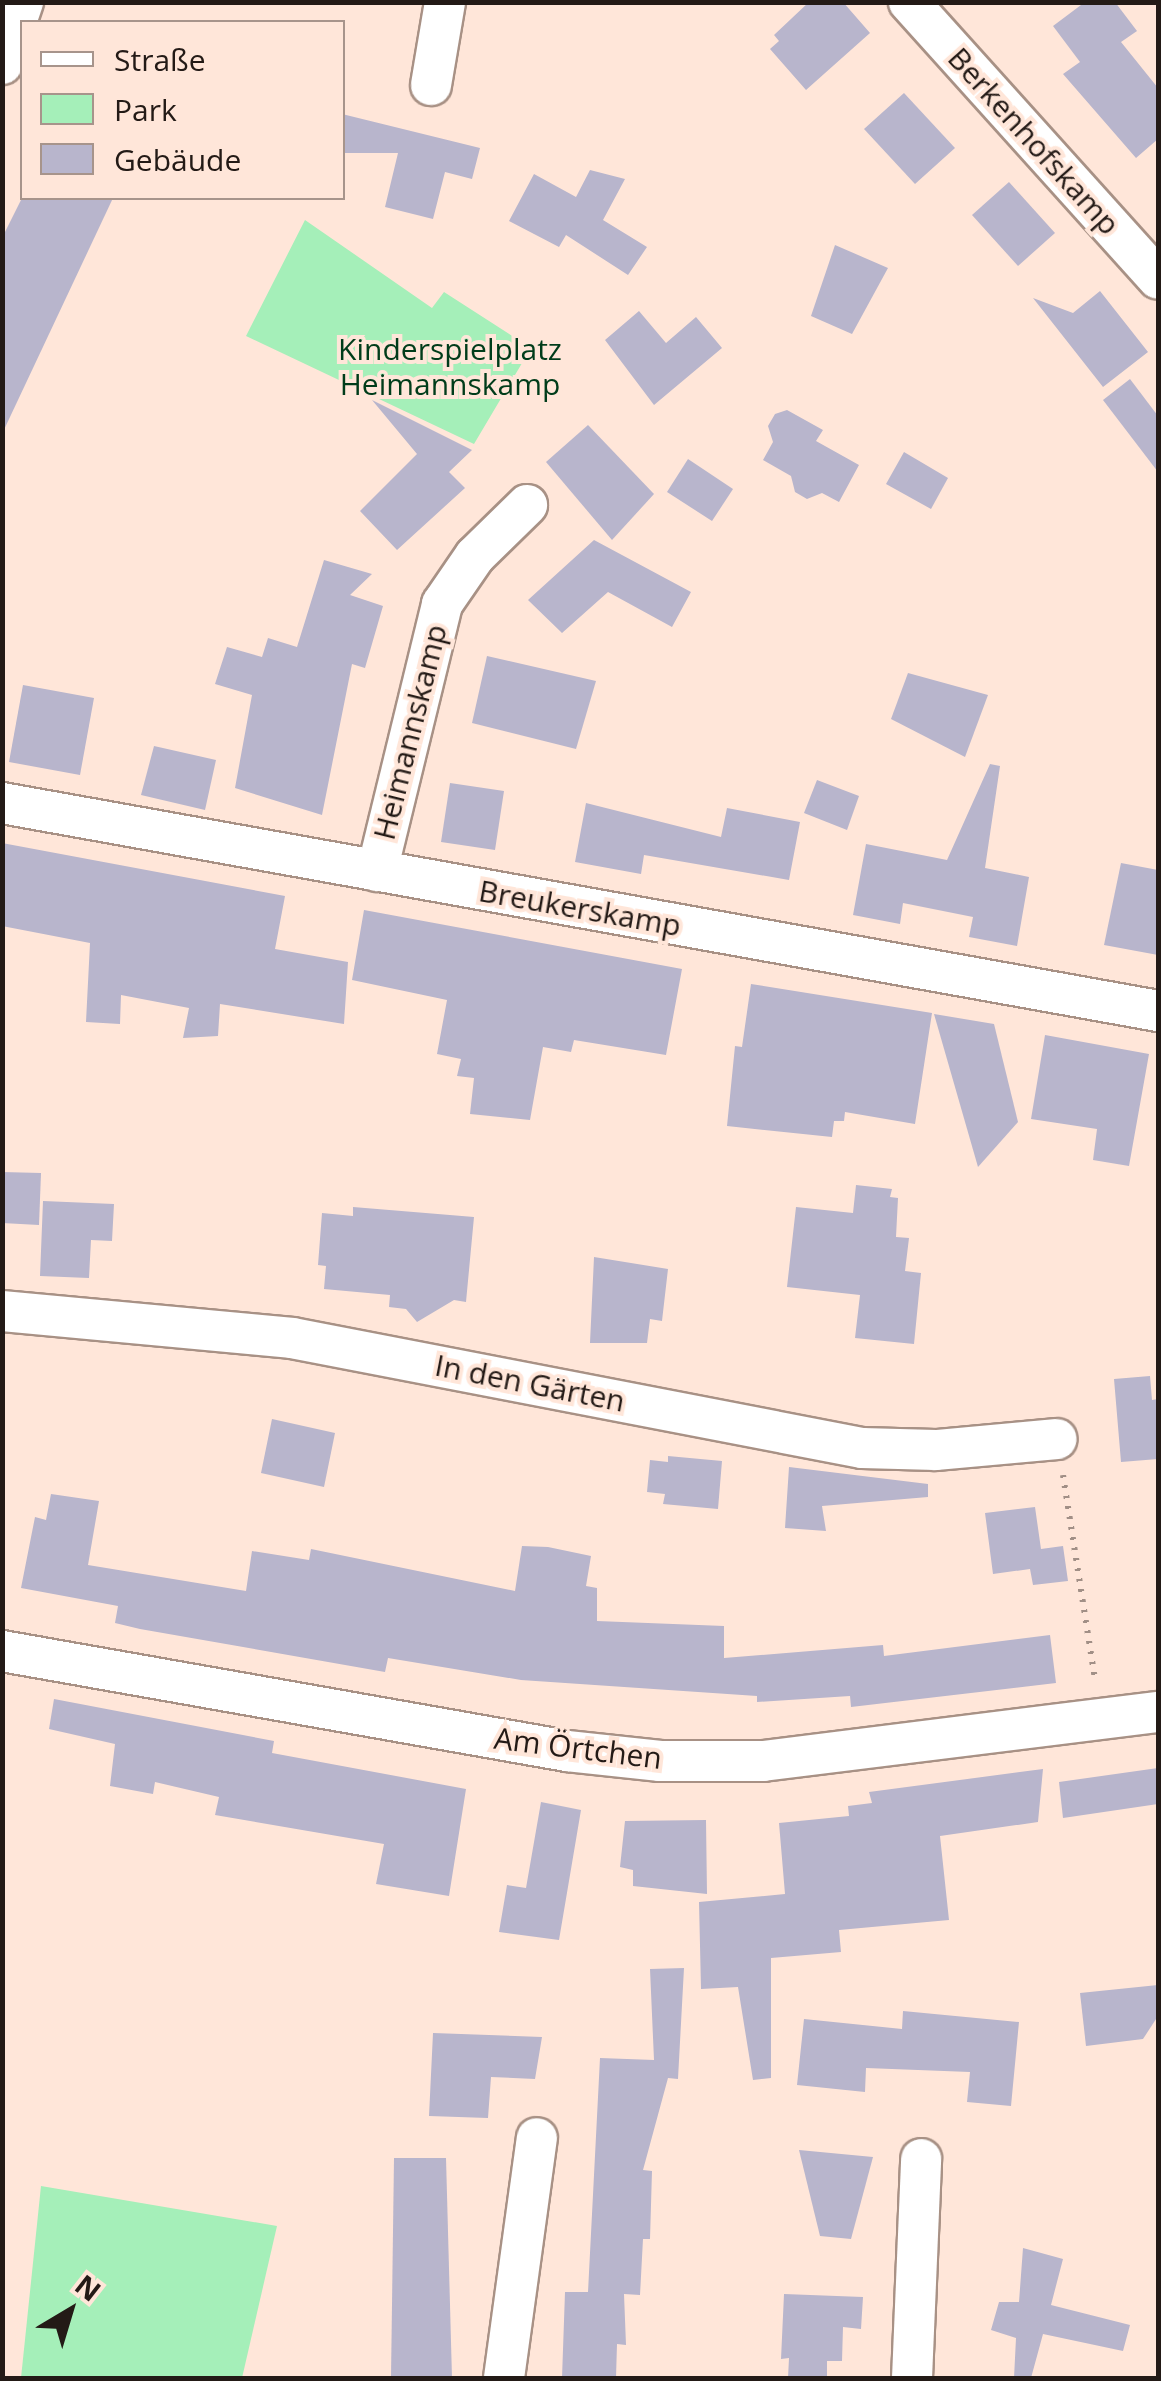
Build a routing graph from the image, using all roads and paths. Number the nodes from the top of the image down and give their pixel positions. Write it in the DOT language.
graph roads {
  1 [pos="23,2"];
  2 [pos="445,2"];
  3 [pos="909,2"];
  4 [pos="2,64"];
  5 [pos="431,85"];
  6 [pos="1144,238"];
  7 [pos="1158,279"];
  8 [pos="527,505"];
  9 [pos="2,802"];
  10 [pos="377,871"];
  11 [pos="1158,1011"];
  12 [pos="2,1312"];
  13 [pos="1057,1439"];
  14 [pos="2,1651"];
  15 [pos="1158,1712"];
  16 [pos="1101,1719"];
  17 [pos="537,2138"];
  18 [pos="922,2159"];
  19 [pos="504,2378"];
  20 [pos="912,2378"];
  1 -- 4 [label="street"];
  2 -- 5 [label="street"];
  3 -- 6 [label="street, Berkenhofskamp"];
  6 -- 7 [label="street, Berkenhofskamp"];
  8 -- 10 [label="street, Heimannskamp"];
  9 -- 10 [label="street, Breukerskamp"];
  10 -- 11 [label="street, Breukerskamp"];
  12 -- 13 [label="street, In den Gärten"];
  13 -- 16 [label="path"];
  14 -- 16 [label="street, Am Örtchen"];
  15 -- 16 [label="street, Am Örtchen"];
  17 -- 19 [label="street"];
  18 -- 20 [label="street"];
}
